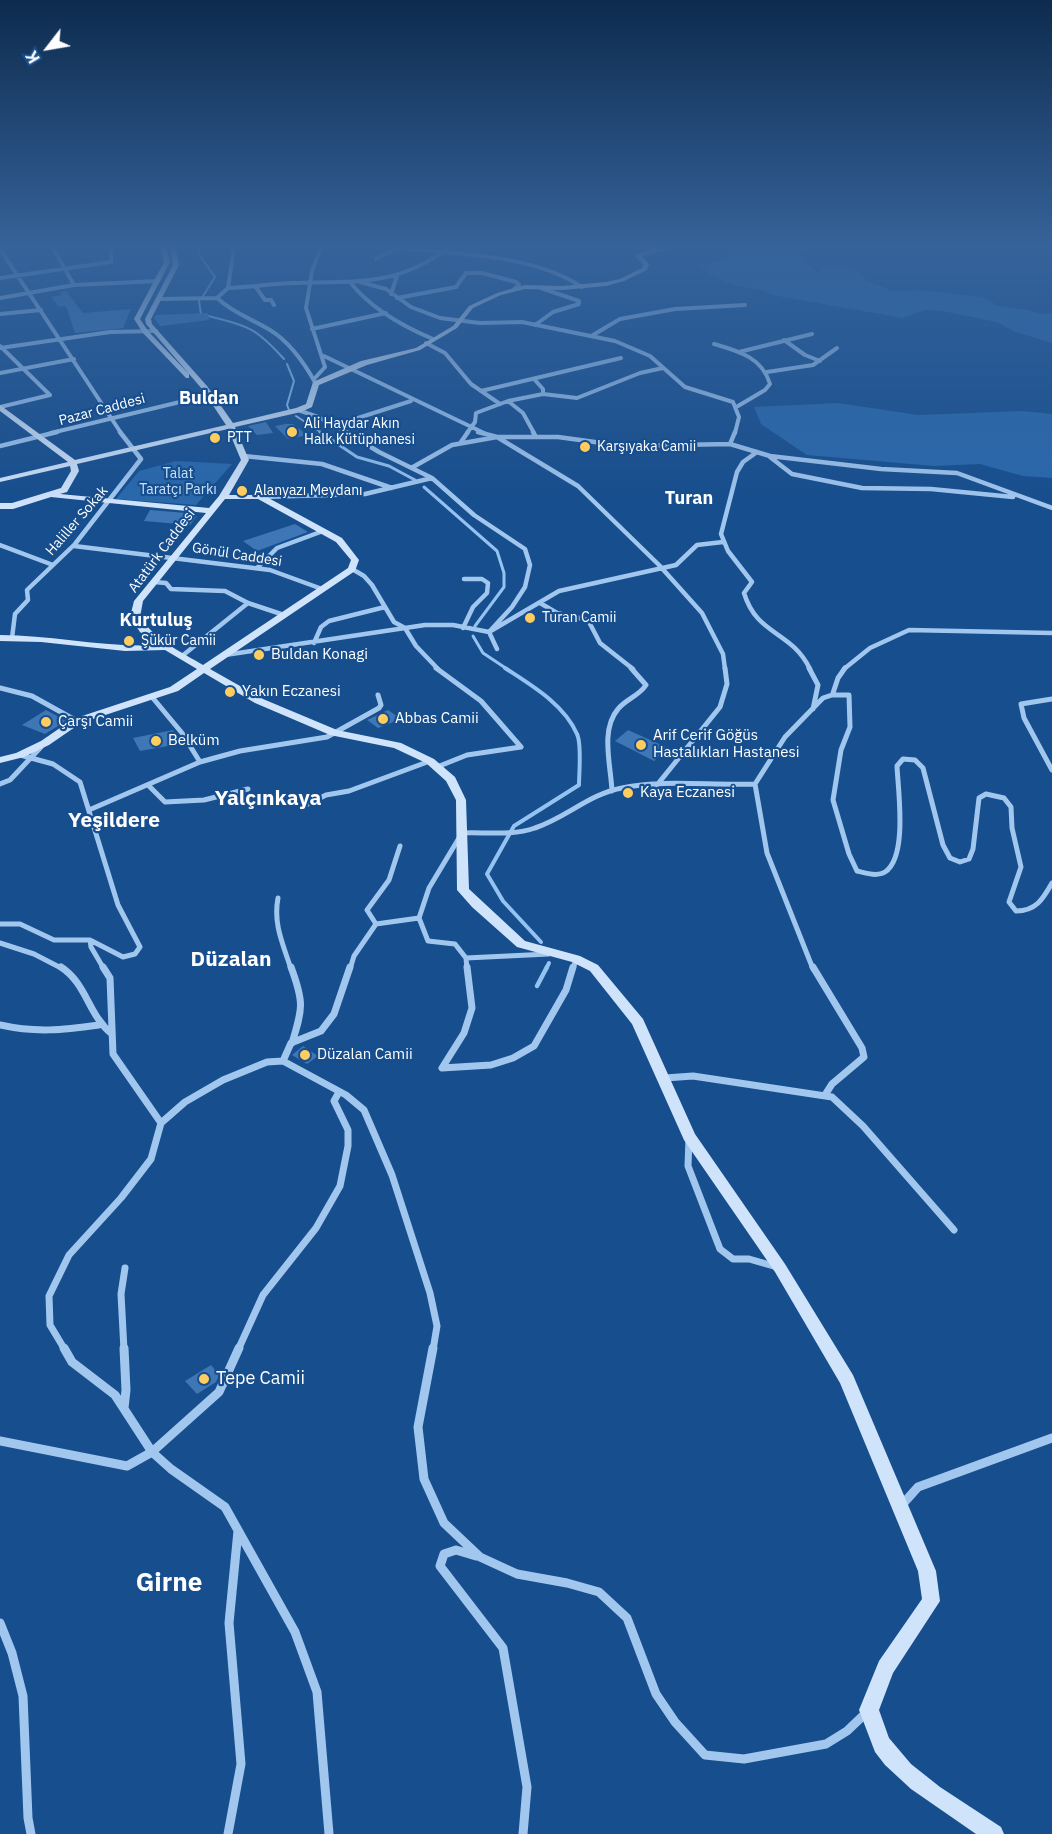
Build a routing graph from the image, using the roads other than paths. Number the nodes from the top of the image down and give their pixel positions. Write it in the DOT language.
graph roads {
  1 [pos="57,334"];
  2 [pos="97,334"];
  3 [pos="146,334"];
  4 [pos="158,334"];
  5 [pos="275,334"];
  6 [pos="314,334"];
  7 [pos="419,334"];
  8 [pos="443,334"];
  9 [pos="585,334"];
  10 [pos="812,334"];
  11 [pos="593,335"];
  12 [pos="60,338"];
  13 [pos="433,339"];
  14 [pos="784,340"];
  15 [pos="426,343"];
  16 [pos="714,344"];
  17 [pos="1,347"];
  18 [pos="837,348"];
  19 [pos="739,352"];
  20 [pos="324,356"];
  21 [pos="621,358"];
  22 [pos="74,359"];
  23 [pos="820,362"];
  24 [pos="663,368"];
  25 [pos="22,369"];
  26 [pos="349,369"];
  27 [pos="767,372"];
  28 [pos="0,373"];
  29 [pos="534,379"];
  30 [pos="315,381"];
  31 [pos="481,391"];
  32 [pos="209,394"];
  33 [pos="543,394"];
  34 [pos="411,401"];
  35 [pos="508,401"];
  36 [pos="500,404"];
  37 [pos="738,406"];
  38 [pos="0,407"];
  39 [pos="298,410"];
  40 [pos="110,419"];
  41 [pos="230,425"];
  42 [pos="333,426"];
  43 [pos="471,428"];
  44 [pos="41,437"];
  45 [pos="497,437"];
  46 [pos="536,437"];
  47 [pos="461,443"];
  48 [pos="730,444"];
  49 [pos="0,446"];
  50 [pos="135,449"];
  51 [pos="757,452"];
  52 [pos="244,456"];
  53 [pos="770,456"];
  54 [pos="73,462"];
  55 [pos="413,467"];
  56 [pos="432,478"];
  57 [pos="0,480"];
  58 [pos="393,489"];
  59 [pos="51,495"];
  60 [pos="223,497"];
  61 [pos="260,497"];
  62 [pos="1020,497"];
  63 [pos="109,501"];
  64 [pos="0,506"];
  65 [pos="1052,508"];
  66 [pos="210,510"];
  67 [pos="323,531"];
  68 [pos="723,542"];
  69 [pos="0,545"];
  70 [pos="74,546"];
  71 [pos="173,558"];
  72 [pos="53,565"];
  73 [pos="257,568"];
  74 [pos="352,569"];
  75 [pos="662,569"];
  76 [pos="464,579"];
  77 [pos="154,582"];
  78 [pos="322,589"];
  79 [pos="248,603"];
  80 [pos="540,603"];
  81 [pos="385,608"];
  82 [pos="284,615"];
  83 [pos="405,628"];
  84 [pos="463,628"];
  85 [pos="489,632"];
  86 [pos="1052,633"];
  87 [pos="0,638"];
  88 [pos="12,638"];
  89 [pos="314,643"];
  90 [pos="166,647"];
  91 [pos="497,649"];
  92 [pos="224,655"];
  93 [pos="182,656"];
  94 [pos="202,667"];
  95 [pos="0,688"];
  96 [pos="833,693"];
  97 [pos="378,695"];
  98 [pos="152,697"];
  99 [pos="1052,699"];
  100 [pos="812,711"];
  101 [pos="77,720"];
  102 [pos="334,733"];
  103 [pos="25,756"];
  104 [pos="0,760"];
  105 [pos="200,762"];
  106 [pos="433,764"];
  107 [pos="1052,770"];
  108 [pos="0,784"];
  109 [pos="755,784"];
  110 [pos="148,785"];
  111 [pos="657,785"];
  112 [pos="248,789"];
  113 [pos="612,791"];
  114 [pos="308,804"];
  115 [pos="89,810"];
  116 [pos="462,833"];
  117 [pos="400,846"];
  118 [pos="1052,883"];
  119 [pos="278,898"];
  120 [pos="418,918"];
  121 [pos="0,924"];
  122 [pos="376,924"];
  123 [pos="90,940"];
  124 [pos="0,943"];
  125 [pos="555,954"];
  126 [pos="466,958"];
  127 [pos="576,959"];
  128 [pos="0,1025"];
  129 [pos="99,1025"];
  130 [pos="112,1034"];
  131 [pos="291,1043"];
  132 [pos="283,1061"];
  133 [pos="665,1078"];
  134 [pos="339,1092"];
  135 [pos="825,1095"];
  136 [pos="161,1123"];
  137 [pos="689,1137"];
  138 [pos="954,1230"];
  139 [pos="125,1268"];
  140 [pos="780,1268"];
  141 [pos="124,1408"];
  142 [pos="1052,1438"];
  143 [pos="0,1441"];
  144 [pos="152,1452"];
  145 [pos="900,1506"];
  146 [pos="238,1530"];
  147 [pos="480,1557"];
  148 [pos="0,1623"];
  149 [pos="869,1710"];
  150 [pos="31,1834"];
  151 [pos="228,1834"];
  152 [pos="329,1834"];
  153 [pos="522,1834"];
  154 [pos="994,1834"];
  1 -- 12 [label="street"];
  2 -- 12 [label="street"];
  3 -- 32 [label="street"];
  4 -- 32 [label="street"];
  5 -- 30 [label="street"];
  6 -- 20 [label="street"];
  7 -- 13 [label="street"];
  8 -- 13 [label="street"];
  9 -- 11 [label="street"];
  10 -- 14 [label="street"];
  11 -- 24 [label="street"];
  12 -- 17 [label="street"];
  12 -- 22 [label="street"];
  13 -- 15 [label="street"];
  14 -- 19 [label="street"];
  14 -- 23 [label="street"];
  15 -- 26 [label="street"];
  15 -- 31 [label="street"];
  16 -- 19 [label="street"];
  17 -- 25 [label="street"];
  18 -- 23 [label="street"];
  19 -- 27 [label="street"];
  20 -- 26 [label="street"];
  20 -- 30 [label="street"];
  21 -- 29 [label="street"];
  22 -- 25 [label="street"];
  22 -- 40 [label="street"];
  23 -- 27 [label="street"];
  24 -- 33 [label="street"];
  24 -- 37 [label="street"];
  25 -- 28 [label="street"];
  25 -- 38 [label="street"];
  26 -- 30 [label="street"];
  26 -- 34 [label="street"];
  27 -- 37 [label="street"];
  29 -- 31 [label="street"];
  29 -- 33 [label="street"];
  30 -- 39 [label="street"];
  31 -- 36 [label="street"];
  32 -- 40 [label="street, Pazar Caddesi"];
  32 -- 41 [label="street"];
  33 -- 35 [label="street"];
  34 -- 42 [label="street"];
  34 -- 43 [label="street"];
  35 -- 36 [label="street"];
  35 -- 46 [label="street"];
  36 -- 43 [label="street"];
  37 -- 48 [label="street"];
  38 -- 44 [label="street"];
  39 -- 41 [label="street"];
  39 -- 42 [label="street"];
  40 -- 44 [label="street, Pazar Caddesi"];
  40 -- 50 [label="street"];
  41 -- 50 [label="street"];
  41 -- 52 [label="street"];
  42 -- 55 [label="street"];
  43 -- 45 [label="street"];
  43 -- 47 [label="street"];
  44 -- 49 [label="street, Pazar Caddesi"];
  44 -- 54 [label="street"];
  45 -- 46 [label="street"];
  45 -- 47 [label="street"];
  45 -- 75 [label="street"];
  46 -- 48 [label="street"];
  47 -- 55 [label="street"];
  48 -- 51 [label="street"];
  50 -- 54 [label="street"];
  50 -- 63 [label="street, Haliller Sokak"];
  51 -- 53 [label="street"];
  51 -- 68 [label="street"];
  52 -- 58 [label="street"];
  52 -- 60 [label="street, Atatürk Caddesi"];
  53 -- 62 [label="street"];
  53 -- 62 [label="street"];
  54 -- 57 [label="street"];
  54 -- 59 [label="street"];
  55 -- 56 [label="street"];
  56 -- 58 [label="street"];
  56 -- 85 [label="street"];
  58 -- 61 [label="street"];
  59 -- 63 [label="street"];
  59 -- 64 [label="street"];
  60 -- 61 [label="street"];
  60 -- 66 [label="street, Atatürk Caddesi"];
  61 -- 67 [label="street"];
  62 -- 65 [label="street"];
  63 -- 66 [label="street"];
  63 -- 70 [label="street, Haliller Sokak"];
  66 -- 71 [label="street, Atatürk Caddesi"];
  67 -- 73 [label="street"];
  67 -- 74 [label="street"];
  68 -- 75 [label="street"];
  68 -- 100 [label="street"];
  69 -- 72 [label="street"];
  70 -- 71 [label="street, Gönül Caddesi"];
  70 -- 72 [label="street, Haliller Sokak"];
  71 -- 73 [label="street, Gönül Caddesi"];
  71 -- 77 [label="street, Atatürk Caddesi"];
  72 -- 88 [label="street, Haliller Sokak"];
  73 -- 78 [label="street, Gönül Caddesi"];
  74 -- 78 [label="street"];
  74 -- 81 [label="street"];
  75 -- 80 [label="street"];
  75 -- 111 [label="street"];
  76 -- 84 [label="street"];
  77 -- 79 [label="street"];
  77 -- 90 [label="street, Atatürk Caddesi"];
  78 -- 82 [label="street"];
  79 -- 82 [label="street"];
  79 -- 93 [label="street"];
  80 -- 85 [label="street"];
  80 -- 113 [label="street"];
  81 -- 83 [label="street"];
  81 -- 89 [label="street"];
  82 -- 92 [label="street"];
  83 -- 84 [label="street"];
  83 -- 89 [label="street"];
  83 -- 106 [label="street"];
  84 -- 85 [label="street"];
  85 -- 91 [label="street"];
  86 -- 96 [label="street"];
  87 -- 88 [label="street"];
  88 -- 90 [label="street"];
  89 -- 92 [label="street"];
  90 -- 93 [label="street, Atatürk Caddesi"];
  92 -- 94 [label="street"];
  93 -- 94 [label="street, Atatürk Caddesi"];
  94 -- 98 [label="street"];
  94 -- 102 [label="street, Atatürk Caddesi"];
  95 -- 101 [label="street"];
  96 -- 100 [label="street"];
  96 -- 118 [label="street"];
  97 -- 102 [label="street"];
  98 -- 101 [label="street"];
  98 -- 105 [label="street"];
  99 -- 107 [label="street"];
  100 -- 109 [label="street"];
  101 -- 103 [label="street"];
  102 -- 105 [label="street"];
  102 -- 106 [label="street, Atatürk Caddesi"];
  103 -- 104 [label="street"];
  103 -- 108 [label="street"];
  103 -- 115 [label="street"];
  105 -- 110 [label="street"];
  106 -- 114 [label="street"];
  106 -- 116 [label="street"];
  109 -- 111 [label="street"];
  109 -- 135 [label="street"];
  110 -- 112 [label="street"];
  110 -- 115 [label="street"];
  111 -- 113 [label="street"];
  113 -- 116 [label="street"];
  115 -- 123 [label="street"];
  116 -- 120 [label="street"];
  116 -- 125 [label="street"];
  117 -- 122 [label="street"];
  119 -- 131 [label="street"];
  120 -- 122 [label="street"];
  120 -- 126 [label="street"];
  121 -- 123 [label="street"];
  122 -- 131 [label="street"];
  123 -- 130 [label="street"];
  124 -- 129 [label="street"];
  125 -- 126 [label="street"];
  125 -- 127 [label="street"];
  126 -- 127 [label="street"];
  127 -- 133 [label="street"];
  128 -- 129 [label="street"];
  129 -- 130 [label="street"];
  130 -- 136 [label="street"];
  131 -- 132 [label="street"];
  132 -- 134 [label="street"];
  132 -- 136 [label="street"];
  133 -- 135 [label="street"];
  133 -- 137 [label="street"];
  134 -- 144 [label="street"];
  134 -- 147 [label="street"];
  135 -- 138 [label="street"];
  136 -- 141 [label="street"];
  137 -- 140 [label="street"];
  137 -- 140 [label="street"];
  139 -- 141 [label="street"];
  140 -- 145 [label="street"];
  141 -- 144 [label="street"];
  142 -- 145 [label="street"];
  143 -- 144 [label="street"];
  144 -- 146 [label="street"];
  145 -- 149 [label="street"];
  146 -- 151 [label="street"];
  146 -- 152 [label="street"];
  147 -- 149 [label="street"];
  147 -- 153 [label="street"];
  148 -- 150 [label="street"];
  149 -- 154 [label="street"];
}
